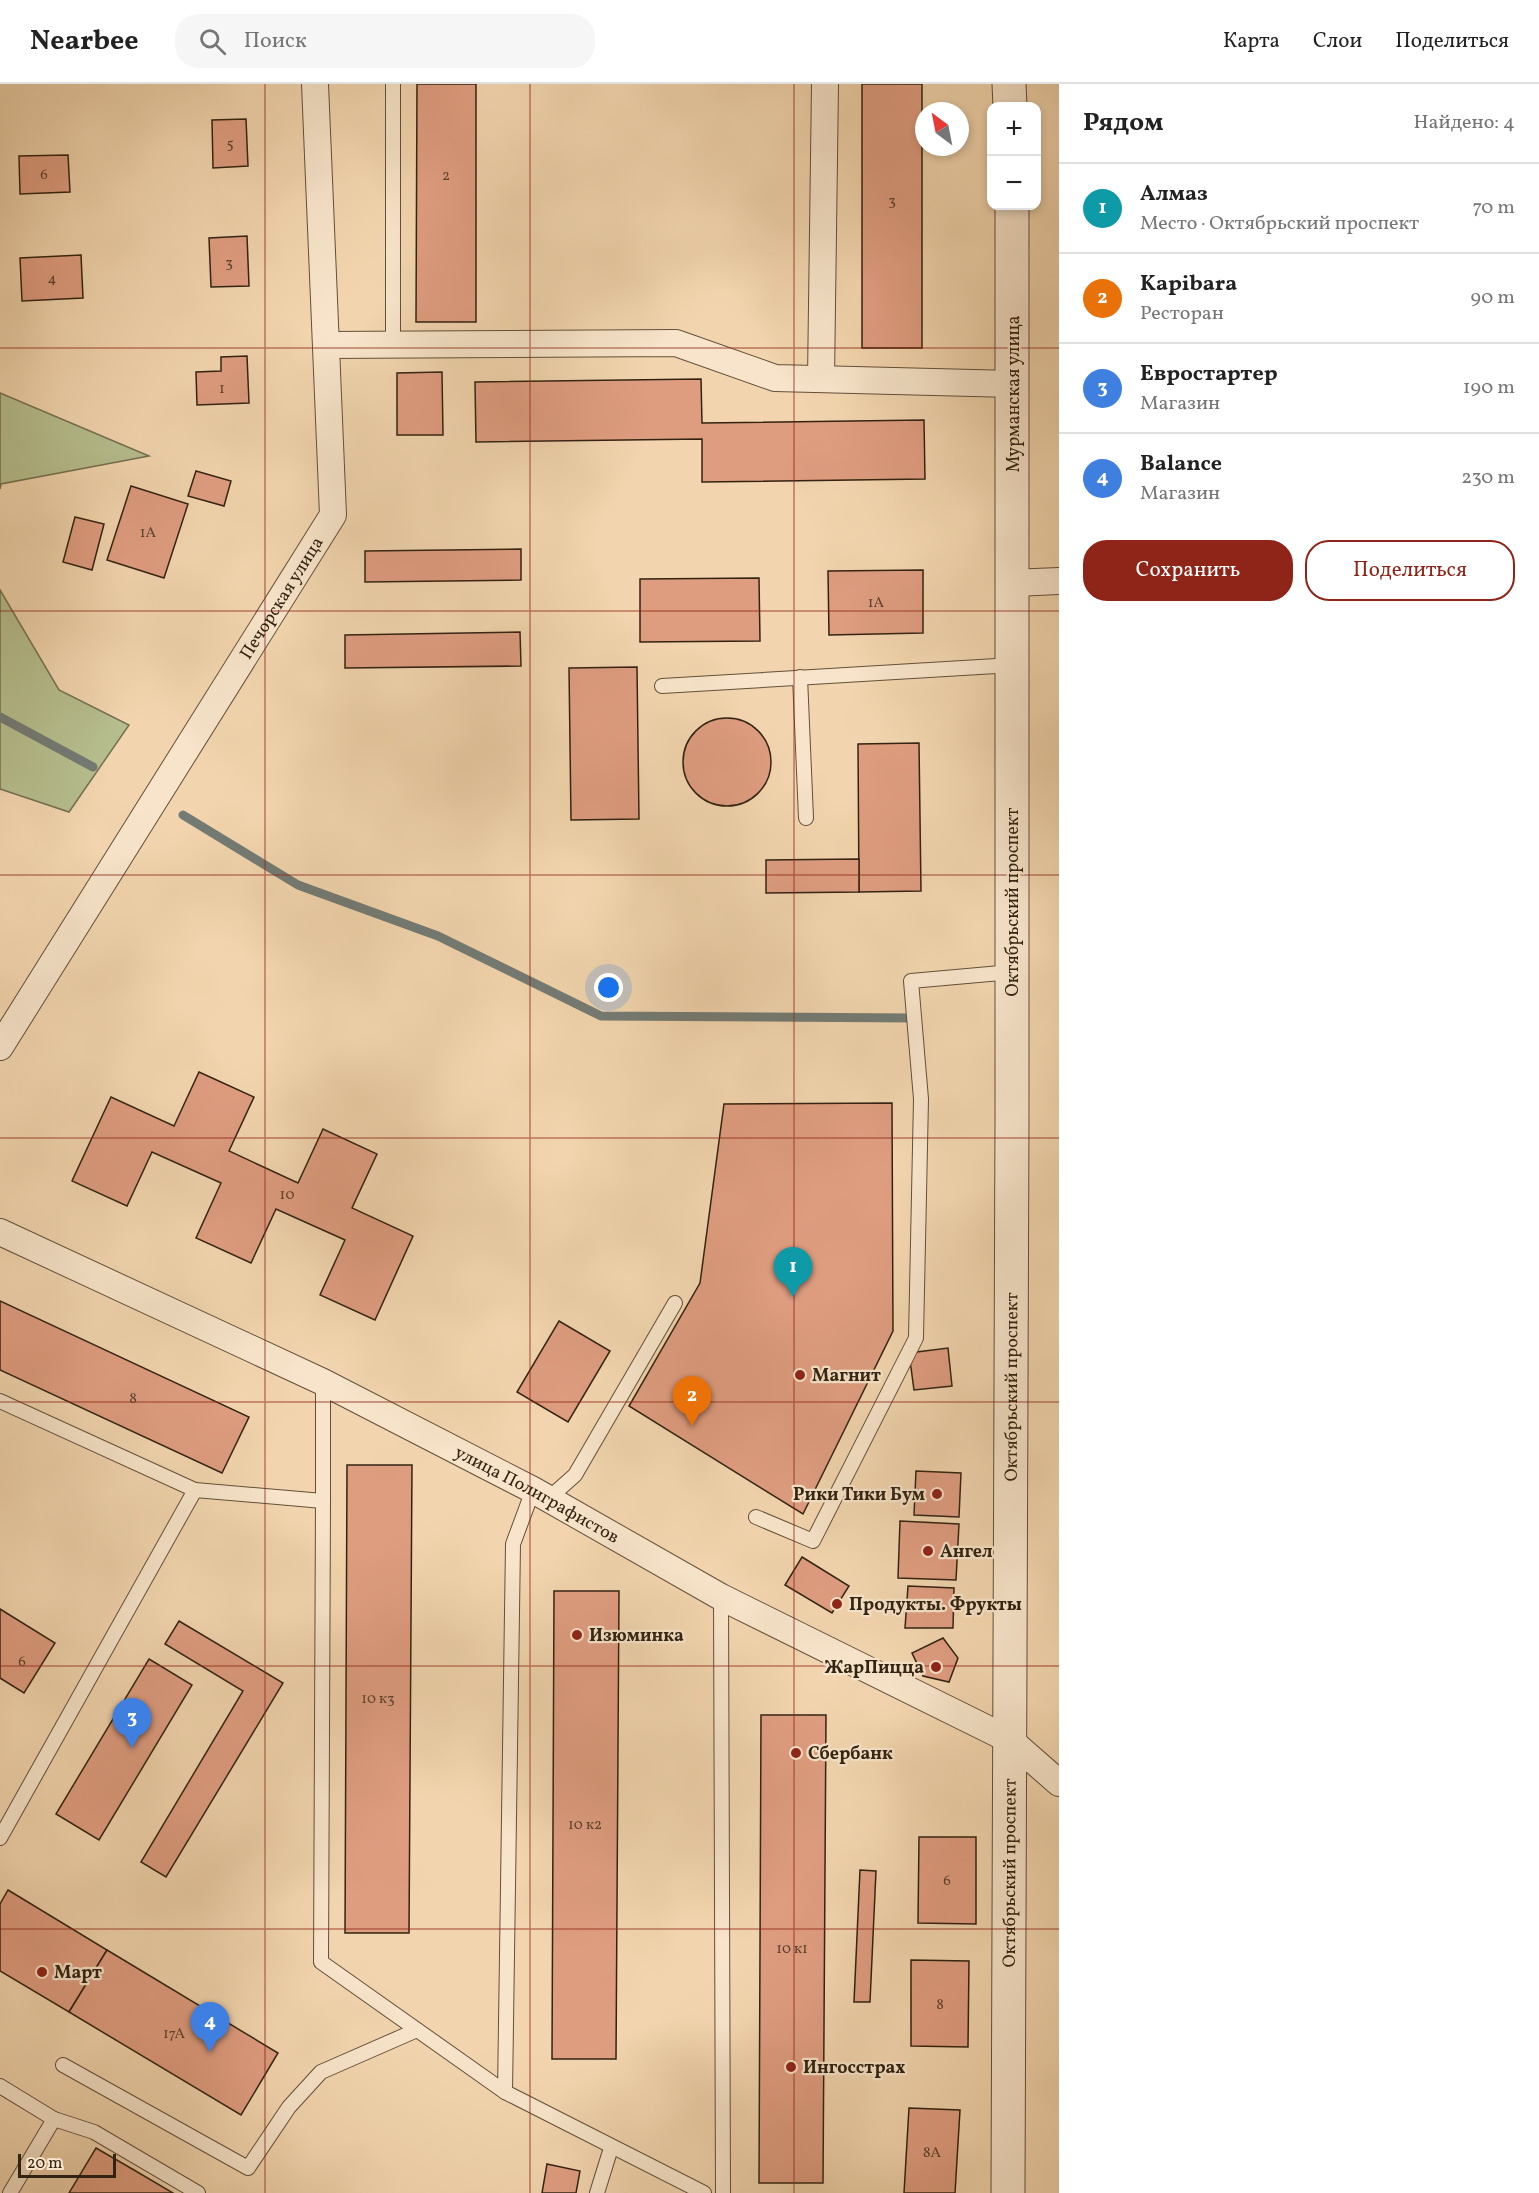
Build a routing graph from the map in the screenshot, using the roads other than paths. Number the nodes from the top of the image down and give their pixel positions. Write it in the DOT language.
graph roads {
  1 [pos="315,84"];
  2 [pos="393,84"];
  3 [pos="825,84"];
  4 [pos="1009,84"];
  5 [pos="1010,102"];
  6 [pos="1011,210"];
  7 [pos="393,344"];
  8 [pos="326,345"];
  9 [pos="821,379"];
  10 [pos="1013,384"];
  11 [pos="1059,581"];
  12 [pos="1013,583"];
  13 [pos="1013,665"];
  14 [pos="800,677"];
  15 [pos="662,686"];
  16 [pos="806,818"];
  17 [pos="1012,972"];
  18 [pos="0,1047"];
  19 [pos="0,1232"];
  20 [pos="675,1304"];
  21 [pos="323,1382"];
  22 [pos="0,1401"];
  23 [pos="195,1490"];
  24 [pos="541,1495"];
  25 [pos="323,1501"];
  26 [pos="756,1517"];
  27 [pos="721,1597"];
  28 [pos="1010,1740"];
  29 [pos="1059,1783"];
  30 [pos="4,1819"];
  31 [pos="0,1838"];
  32 [pos="417,2030"];
  33 [pos="63,2065"];
  34 [pos="0,2086"];
  35 [pos="505,2092"];
  36 [pos="54,2119"];
  37 [pos="611,2148"];
  38 [pos="10,2193"];
  39 [pos="198,2193"];
  40 [pos="597,2193"];
  41 [pos="704,2193"];
  42 [pos="723,2193"];
  43 [pos="1008,2193"];
  1 -- 8 [label="street, Печорская улица"];
  2 -- 7 [label="lane"];
  3 -- 9 [label="street"];
  4 -- 5 [label="street"];
  6 -- 10 [label="street, Мурманская улица"];
  7 -- 8 [label="street"];
  7 -- 9 [label="street"];
  8 -- 18 [label="street, Печорская улица"];
  9 -- 10 [label="street"];
  10 -- 12 [label="street, Мурманская улица"];
  11 -- 12 [label="street"];
  12 -- 13 [label="street, Октябрьский проспект"];
  13 -- 14 [label="lane"];
  13 -- 17 [label="street, Октябрьский проспект"];
  14 -- 15 [label="lane"];
  14 -- 16 [label="lane"];
  17 -- 26 [label="lane"];
  17 -- 28 [label="street, Октябрьский проспект"];
  19 -- 21 [label="street, улица Полиграфистов"];
  20 -- 24 [label="lane"];
  21 -- 24 [label="street, улица Полиграфистов"];
  21 -- 25 [label="lane"];
  22 -- 23 [label="lane"];
  23 -- 25 [label="lane"];
  23 -- 30 [label="lane"];
  24 -- 27 [label="street, улица Полиграфистов"];
  24 -- 35 [label="lane"];
  25 -- 32 [label="lane"];
  27 -- 28 [label="street, улица Полиграфистов"];
  27 -- 42 [label="lane"];
  28 -- 29 [label="street, улица Полиграфистов"];
  28 -- 43 [label="street, Октябрьский проспект"];
  30 -- 31 [label="lane"];
  32 -- 33 [label="lane"];
  32 -- 35 [label="lane"];
  34 -- 36 [label="lane"];
  35 -- 37 [label="lane"];
  36 -- 38 [label="lane"];
  36 -- 39 [label="lane"];
  37 -- 40 [label="lane"];
  37 -- 41 [label="lane"];
}
